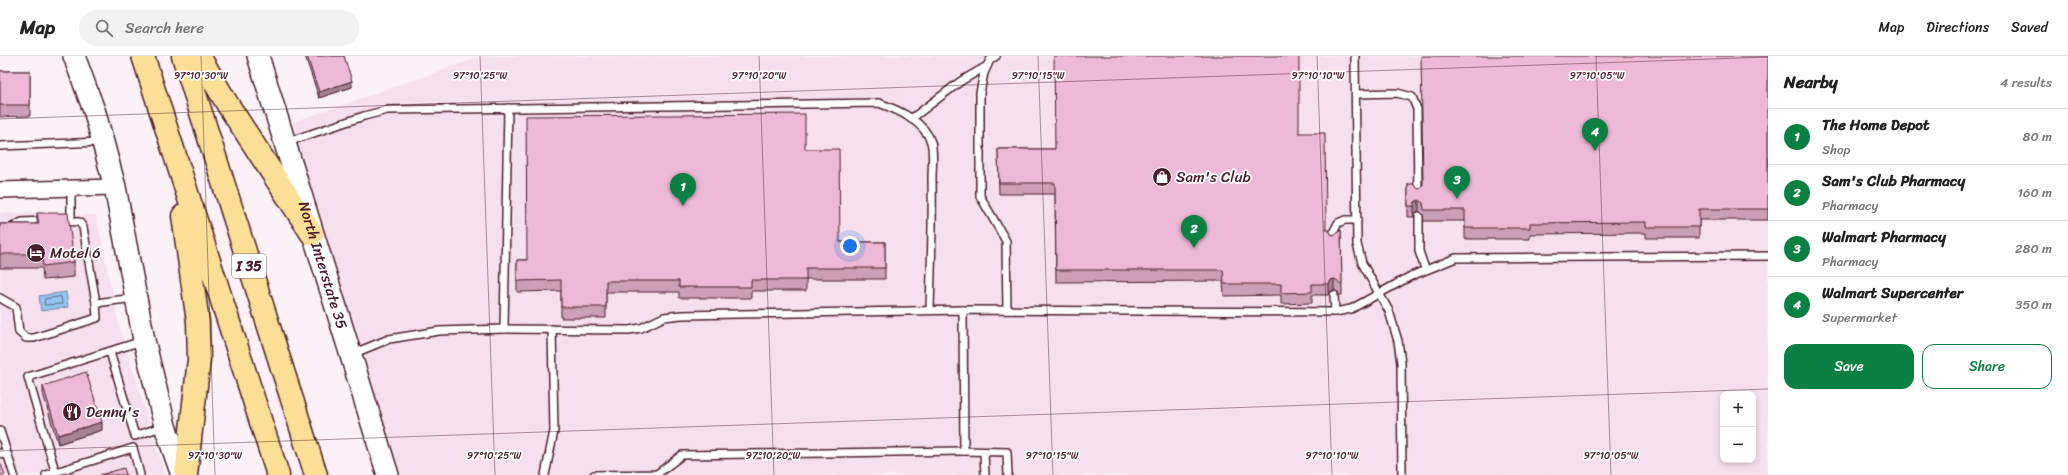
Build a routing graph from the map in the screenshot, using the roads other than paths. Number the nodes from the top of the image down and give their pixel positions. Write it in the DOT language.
graph roads {
  1 [pos="74,56"];
  2 [pos="143,56"];
  3 [pos="183,56"];
  4 [pos="199,56"];
  5 [pos="258,56"];
  6 [pos="996,56"];
  7 [pos="1355,56"];
  8 [pos="987,66"];
  9 [pos="1356,94"];
  10 [pos="508,108"];
  11 [pos="911,119"];
  12 [pos="103,142"];
  13 [pos="285,143"];
  14 [pos="0,146"];
  15 [pos="177,165"];
  16 [pos="115,187"];
  17 [pos="71,188"];
  18 [pos="0,190"];
  19 [pos="1418,195"];
  20 [pos="1419,216"];
  21 [pos="1357,220"];
  22 [pos="71,221"];
  23 [pos="0,234"];
  24 [pos="312,234"];
  25 [pos="1334,241"];
  26 [pos="1768,256"];
  27 [pos="1426,269"];
  28 [pos="1380,293"];
  29 [pos="1334,295"];
  30 [pos="136,297"];
  31 [pos="0,298"];
  32 [pos="96,303"];
  33 [pos="930,310"];
  34 [pos="963,310"];
  35 [pos="1007,310"];
  36 [pos="1334,312"];
  37 [pos="504,328"];
  38 [pos="552,330"];
  39 [pos="144,340"];
  40 [pos="110,352"];
  41 [pos="350,355"];
  42 [pos="165,426"];
  43 [pos="0,431"];
  44 [pos="135,436"];
  45 [pos="133,448"];
  46 [pos="964,451"];
  47 [pos="984,452"];
  48 [pos="0,453"];
  49 [pos="8,456"];
  50 [pos="55,471"];
  51 [pos="14,475"];
  52 [pos="46,475"];
  53 [pos="140,475"];
  54 [pos="182,475"];
  55 [pos="186,475"];
  56 [pos="278,475"];
  57 [pos="316,475"];
  58 [pos="388,475"];
  59 [pos="545,475"];
  60 [pos="594,475"];
  61 [pos="985,475"];
  62 [pos="1008,475"];
  63 [pos="1402,475"];
  1 -- 12 [label="main road"];
  2 -- 15 [label="highway, I 35"];
  3 -- 57 [label="highway, I 35"];
  4 -- 24 [label="highway"];
  5 -- 13 [label="main road, North Interstate 35"];
  6 -- 8 [label="lane"];
  7 -- 9 [label="lane"];
  8 -- 11 [label="lane"];
  8 -- 35 [label="lane"];
  9 -- 19 [label="lane"];
  9 -- 21 [label="lane"];
  10 -- 11 [label="lane"];
  10 -- 13 [label="lane"];
  10 -- 37 [label="lane"];
  11 -- 33 [label="lane"];
  12 -- 14 [label="lane"];
  12 -- 16 [label="main road"];
  13 -- 24 [label="main road, North Interstate 35"];
  15 -- 55 [label="highway"];
  15 -- 56 [label="highway, I 35"];
  16 -- 17 [label="street"];
  16 -- 30 [label="main road"];
  17 -- 18 [label="street"];
  17 -- 22 [label="lane"];
  20 -- 27 [label="lane"];
  21 -- 25 [label="lane"];
  21 -- 28 [label="lane"];
  22 -- 23 [label="lane"];
  22 -- 32 [label="lane"];
  24 -- 41 [label="main road, North Interstate 35"];
  26 -- 27 [label="lane"];
  27 -- 28 [label="lane"];
  28 -- 36 [label="lane"];
  28 -- 63 [label="lane"];
  29 -- 36 [label="lane"];
  30 -- 32 [label="lane"];
  30 -- 39 [label="main road"];
  31 -- 32 [label="lane"];
  33 -- 34 [label="lane"];
  33 -- 38 [label="lane"];
  34 -- 35 [label="lane"];
  34 -- 46 [label="lane"];
  35 -- 36 [label="lane"];
  37 -- 38 [label="lane"];
  37 -- 41 [label="lane"];
  38 -- 59 [label="lane"];
  39 -- 40 [label="lane"];
  39 -- 42 [label="main road"];
  40 -- 44 [label="lane"];
  40 -- 50 [label="lane"];
  41 -- 58 [label="main road, North Interstate 35"];
  42 -- 44 [label="lane"];
  42 -- 54 [label="main road"];
  43 -- 49 [label="lane"];
  44 -- 45 [label="lane"];
  45 -- 50 [label="lane"];
  45 -- 53 [label="lane"];
  46 -- 47 [label="lane"];
  46 -- 60 [label="lane"];
  47 -- 61 [label="lane"];
  47 -- 62 [label="lane"];
  48 -- 49 [label="lane"];
  49 -- 51 [label="lane"];
  50 -- 52 [label="lane"];
}
